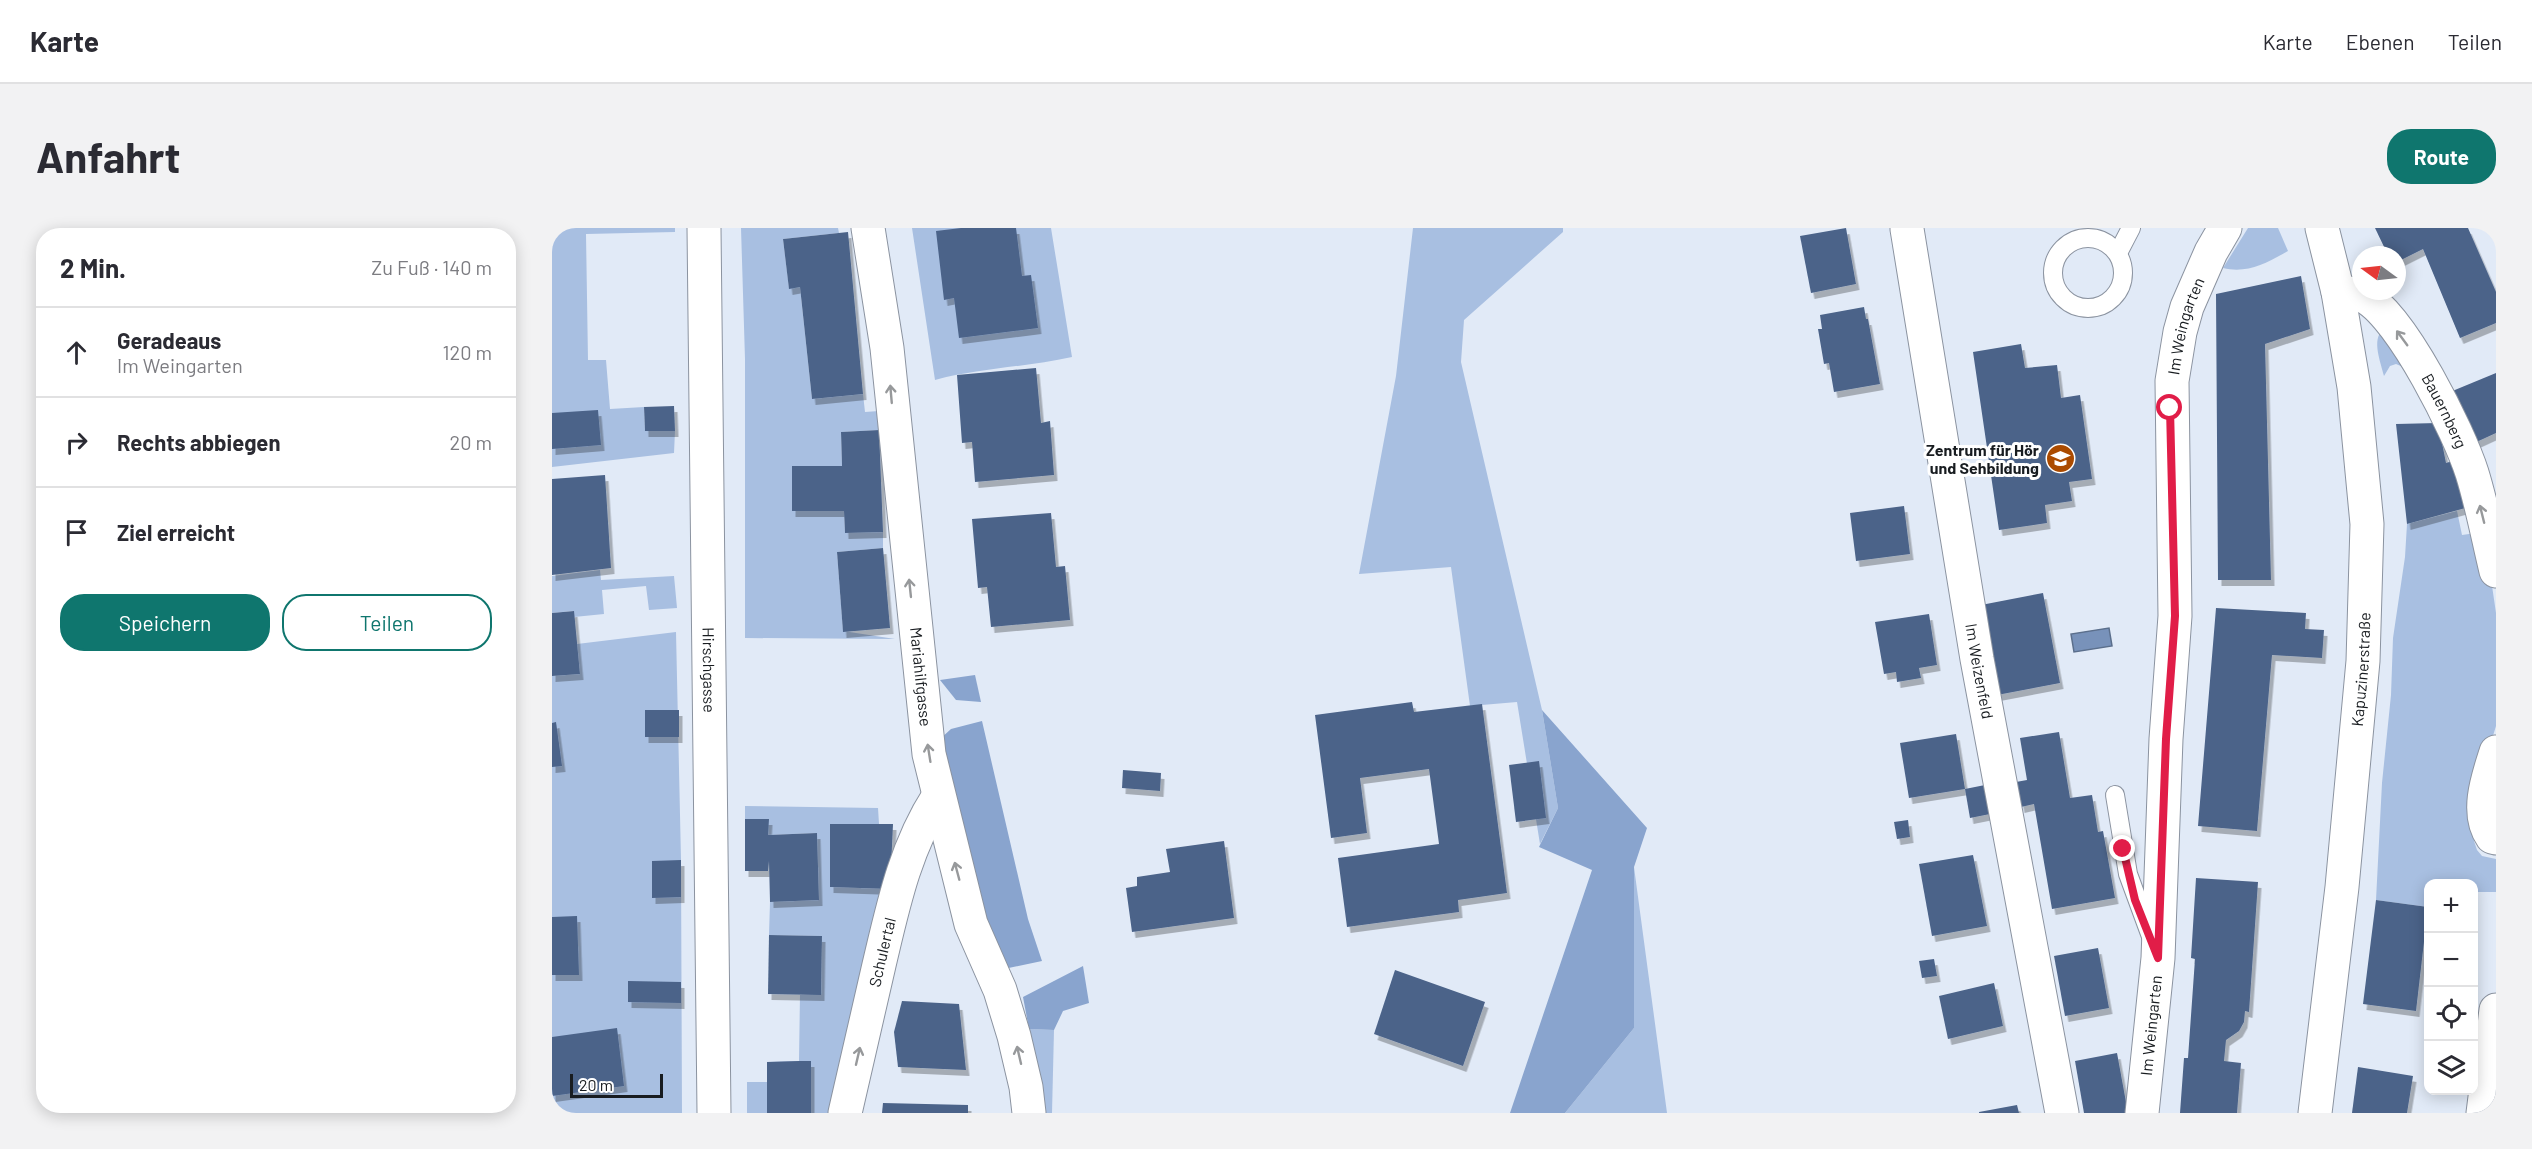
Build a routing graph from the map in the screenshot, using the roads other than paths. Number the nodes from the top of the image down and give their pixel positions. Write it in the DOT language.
graph roads {
  1 [pos="705,228"];
  2 [pos="868,228"];
  3 [pos="2131,228"];
  4 [pos="2225,228"];
  5 [pos="2322,228"];
  6 [pos="1907,229"];
  7 [pos="2118,253"];
  8 [pos="2338,292"];
  9 [pos="2496,571"];
  10 [pos="2496,752"];
  11 [pos="2115,795"];
  12 [pos="938,797"];
  13 [pos="2496,838"];
  14 [pos="2158,958"];
  15 [pos="2496,1010"];
  16 [pos="714,1113"];
  17 [pos="844,1113"];
  18 [pos="1029,1113"];
  19 [pos="2061,1113"];
  20 [pos="2142,1113"];
  21 [pos="2315,1113"];
  22 [pos="2483,1113"];
  1 -- 16 [label="street, Hirschgasse"];
  12 -- 2 [label="street, Mariahilfgasse, one-way"];
  3 -- 7 [label="lane"];
  4 -- 14 [label="street, Im Weingarten"];
  5 -- 8 [label="street, Kapuzinerstraße"];
  6 -- 19 [label="street, Im Weizenfeld"];
  9 -- 8 [label="street, Bauernberg, one-way"];
  8 -- 21 [label="street, Kapuzinerstraße"];
  10 -- 13 [label="street"];
  11 -- 14 [label="lane"];
  17 -- 12 [label="street, Schulertal, one-way"];
  18 -- 12 [label="street, Mariahilfgasse, one-way"];
  14 -- 20 [label="street, Im Weingarten"];
  15 -- 22 [label="street"];
}
